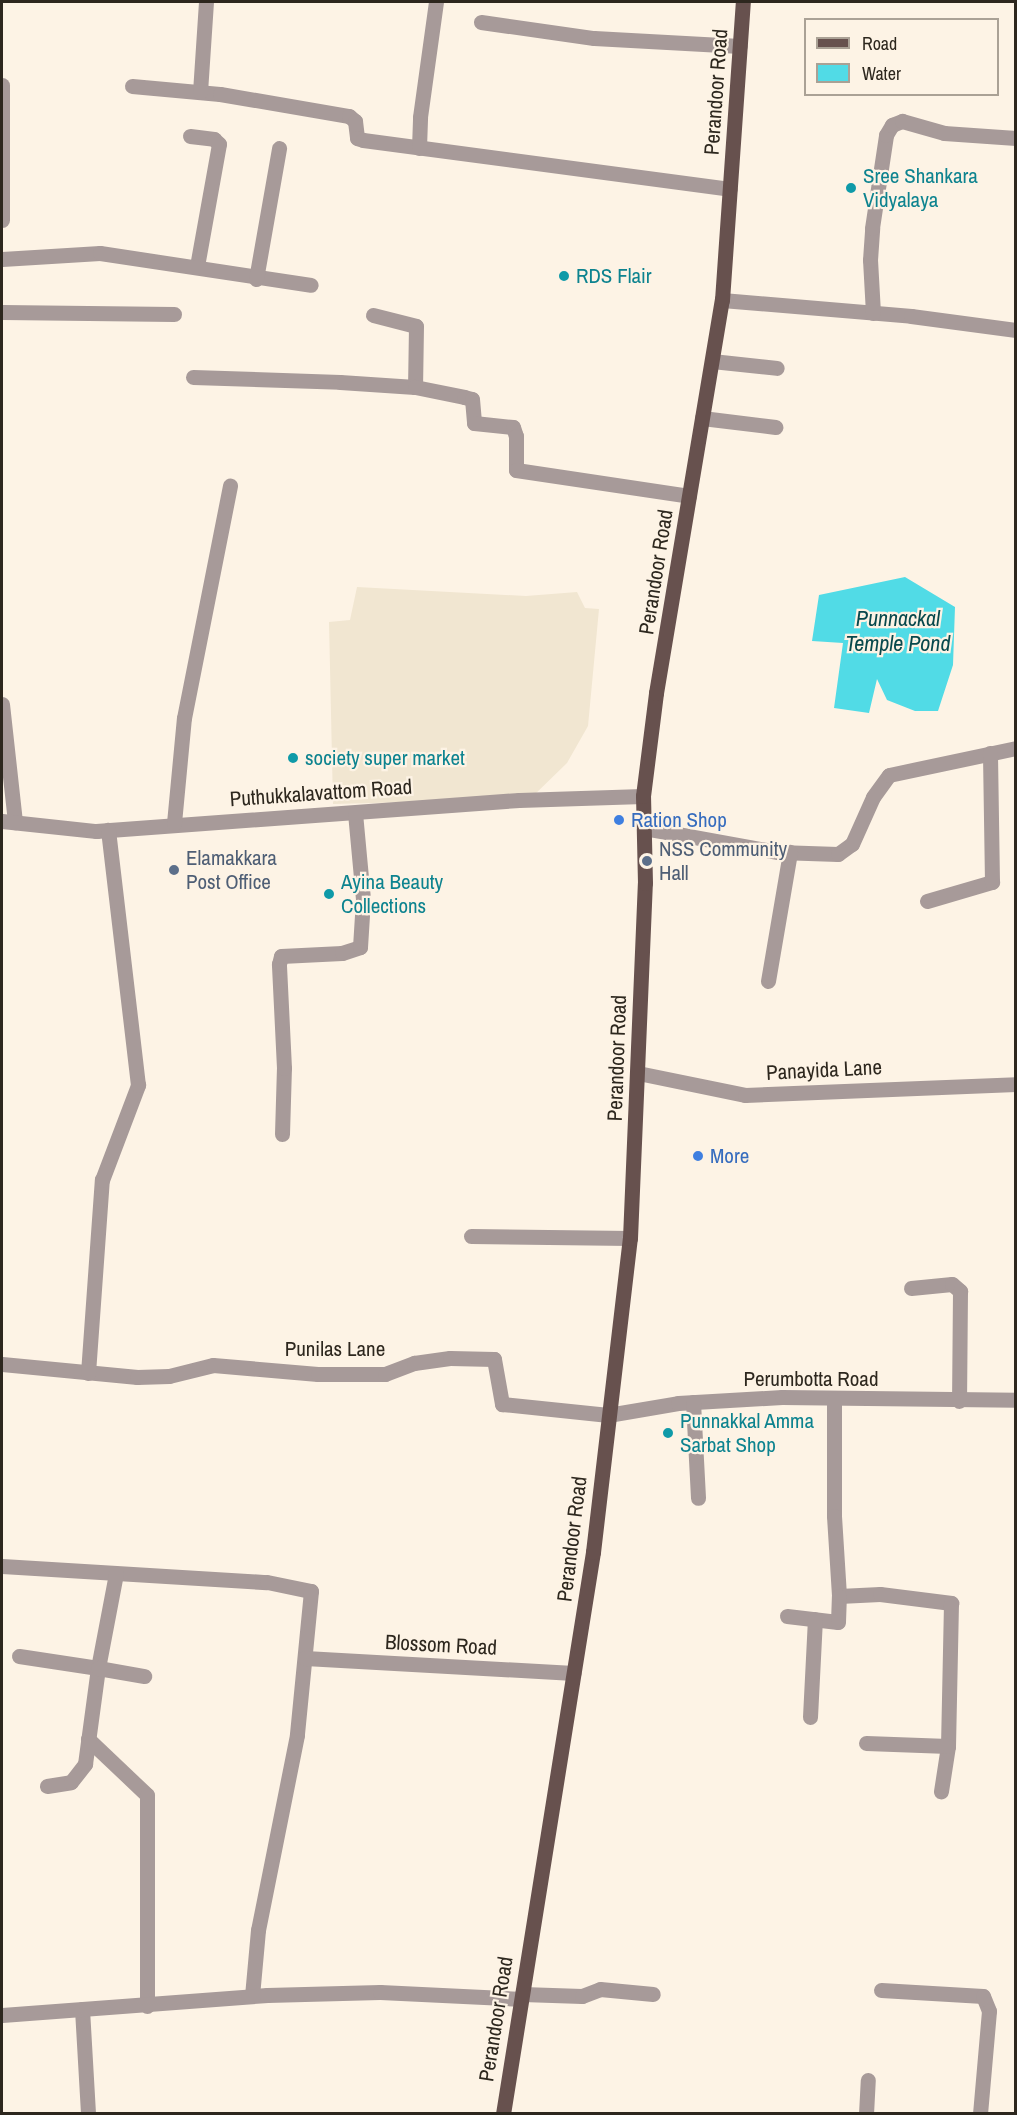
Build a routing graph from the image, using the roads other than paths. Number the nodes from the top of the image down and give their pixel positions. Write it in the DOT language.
graph roads {
  1 [pos="206,2"];
  2 [pos="436,2"];
  3 [pos="743,2"];
  4 [pos="481,22"];
  5 [pos="740,46"];
  6 [pos="2,85"];
  7 [pos="132,86"];
  8 [pos="200,92"];
  9 [pos="190,135"];
  10 [pos="1016,138"];
  11 [pos="279,148"];
  12 [pos="419,148"];
  13 [pos="730,189"];
  14 [pos="2,220"];
  15 [pos="2,259"];
  16 [pos="197,266"];
  17 [pos="256,279"];
  18 [pos="311,285"];
  19 [pos="722,300"];
  20 [pos="2,312"];
  21 [pos="873,313"];
  22 [pos="174,315"];
  23 [pos="373,315"];
  24 [pos="1016,330"];
  25 [pos="712,361"];
  26 [pos="777,368"];
  27 [pos="193,377"];
  28 [pos="415,387"];
  29 [pos="702,418"];
  30 [pos="775,428"];
  31 [pos="230,486"];
  32 [pos="689,496"];
  33 [pos="2,704"];
  34 [pos="1016,748"];
  35 [pos="990,753"];
  36 [pos="643,796"];
  37 [pos="355,813"];
  38 [pos="8,821"];
  39 [pos="174,823"];
  40 [pos="644,828"];
  41 [pos="108,830"];
  42 [pos="790,852"];
  43 [pos="927,901"];
  44 [pos="768,981"];
  45 [pos="638,1073"];
  46 [pos="1016,1084"];
  47 [pos="282,1134"];
  48 [pos="471,1236"];
  49 [pos="630,1238"];
  50 [pos="911,1288"];
  51 [pos="2,1364"];
  52 [pos="88,1373"];
  53 [pos="834,1399"];
  54 [pos="1016,1400"];
  55 [pos="959,1401"];
  56 [pos="693,1402"];
  57 [pos="608,1415"];
  58 [pos="698,1498"];
  59 [pos="2,1566"];
  60 [pos="116,1574"];
  61 [pos="839,1596"];
  62 [pos="787,1616"];
  63 [pos="815,1619"];
  64 [pos="19,1656"];
  65 [pos="305,1658"];
  66 [pos="98,1668"];
  67 [pos="574,1673"];
  68 [pos="144,1676"];
  69 [pos="810,1717"];
  70 [pos="88,1739"];
  71 [pos="866,1743"];
  72 [pos="948,1746"];
  73 [pos="47,1786"];
  74 [pos="941,1791"];
  75 [pos="881,1990"];
  76 [pos="653,1994"];
  77 [pos="252,1996"];
  78 [pos="521,1996"];
  79 [pos="147,2006"];
  80 [pos="82,2009"];
  81 [pos="2,2015"];
  82 [pos="868,2080"];
  83 [pos="88,2114"];
  84 [pos="503,2114"];
  85 [pos="866,2114"];
  86 [pos="980,2114"];
  1 -- 8 [label="street"];
  2 -- 12 [label="street"];
  3 -- 5 [label="main road, Perandoor Road"];
  4 -- 5 [label="street"];
  5 -- 13 [label="main road, Perandoor Road"];
  6 -- 14 [label="street"];
  7 -- 8 [label="street"];
  8 -- 12 [label="street"];
  9 -- 16 [label="street"];
  10 -- 21 [label="street"];
  11 -- 17 [label="street"];
  12 -- 13 [label="street"];
  13 -- 19 [label="main road, Perandoor Road"];
  15 -- 16 [label="street"];
  16 -- 17 [label="street"];
  17 -- 18 [label="street"];
  19 -- 21 [label="street"];
  19 -- 25 [label="main road, Perandoor Road"];
  20 -- 22 [label="street"];
  21 -- 24 [label="street"];
  23 -- 28 [label="street"];
  25 -- 26 [label="street"];
  25 -- 29 [label="main road, Perandoor Road"];
  27 -- 28 [label="street"];
  28 -- 32 [label="street"];
  29 -- 30 [label="street"];
  29 -- 32 [label="main road, Perandoor Road"];
  31 -- 39 [label="street"];
  32 -- 36 [label="main road, Perandoor Road"];
  33 -- 38 [label="street"];
  34 -- 35 [label="street"];
  35 -- 42 [label="street"];
  35 -- 43 [label="street"];
  36 -- 37 [label="street, Puthukkalavattom Road"];
  36 -- 40 [label="main road, Perandoor Road"];
  37 -- 39 [label="street, Puthukkalavattom Road"];
  37 -- 47 [label="street"];
  38 -- 41 [label="street, Puthukkalavattom Road"];
  39 -- 41 [label="street, Puthukkalavattom Road"];
  40 -- 42 [label="street"];
  40 -- 45 [label="main road, Perandoor Road"];
  41 -- 52 [label="street"];
  42 -- 44 [label="street"];
  45 -- 46 [label="street, Panayida Lane"];
  45 -- 49 [label="main road, Perandoor Road"];
  48 -- 49 [label="street"];
  49 -- 57 [label="main road, Perandoor Road"];
  50 -- 55 [label="street"];
  51 -- 52 [label="street, Punilas Lane"];
  52 -- 57 [label="street, Punilas Lane"];
  53 -- 55 [label="street, Perumbotta Road"];
  53 -- 56 [label="street, Perumbotta Road"];
  53 -- 61 [label="street"];
  54 -- 55 [label="street, Perumbotta Road"];
  56 -- 57 [label="street, Perumbotta Road"];
  56 -- 58 [label="street"];
  57 -- 67 [label="main road, Perandoor Road"];
  59 -- 60 [label="street"];
  60 -- 65 [label="street"];
  60 -- 66 [label="street"];
  61 -- 63 [label="street"];
  61 -- 72 [label="street"];
  62 -- 63 [label="street"];
  63 -- 69 [label="street"];
  64 -- 66 [label="street"];
  65 -- 67 [label="street, Blossom Road"];
  65 -- 77 [label="street"];
  66 -- 68 [label="street"];
  66 -- 70 [label="street"];
  67 -- 78 [label="main road, Perandoor Road"];
  70 -- 73 [label="street"];
  70 -- 79 [label="street"];
  71 -- 72 [label="street"];
  72 -- 74 [label="street"];
  75 -- 86 [label="street"];
  76 -- 78 [label="street"];
  77 -- 78 [label="street"];
  77 -- 79 [label="street"];
  78 -- 84 [label="main road, Perandoor Road"];
  79 -- 80 [label="street"];
  80 -- 81 [label="street"];
  80 -- 83 [label="street"];
  82 -- 85 [label="street"];
}
